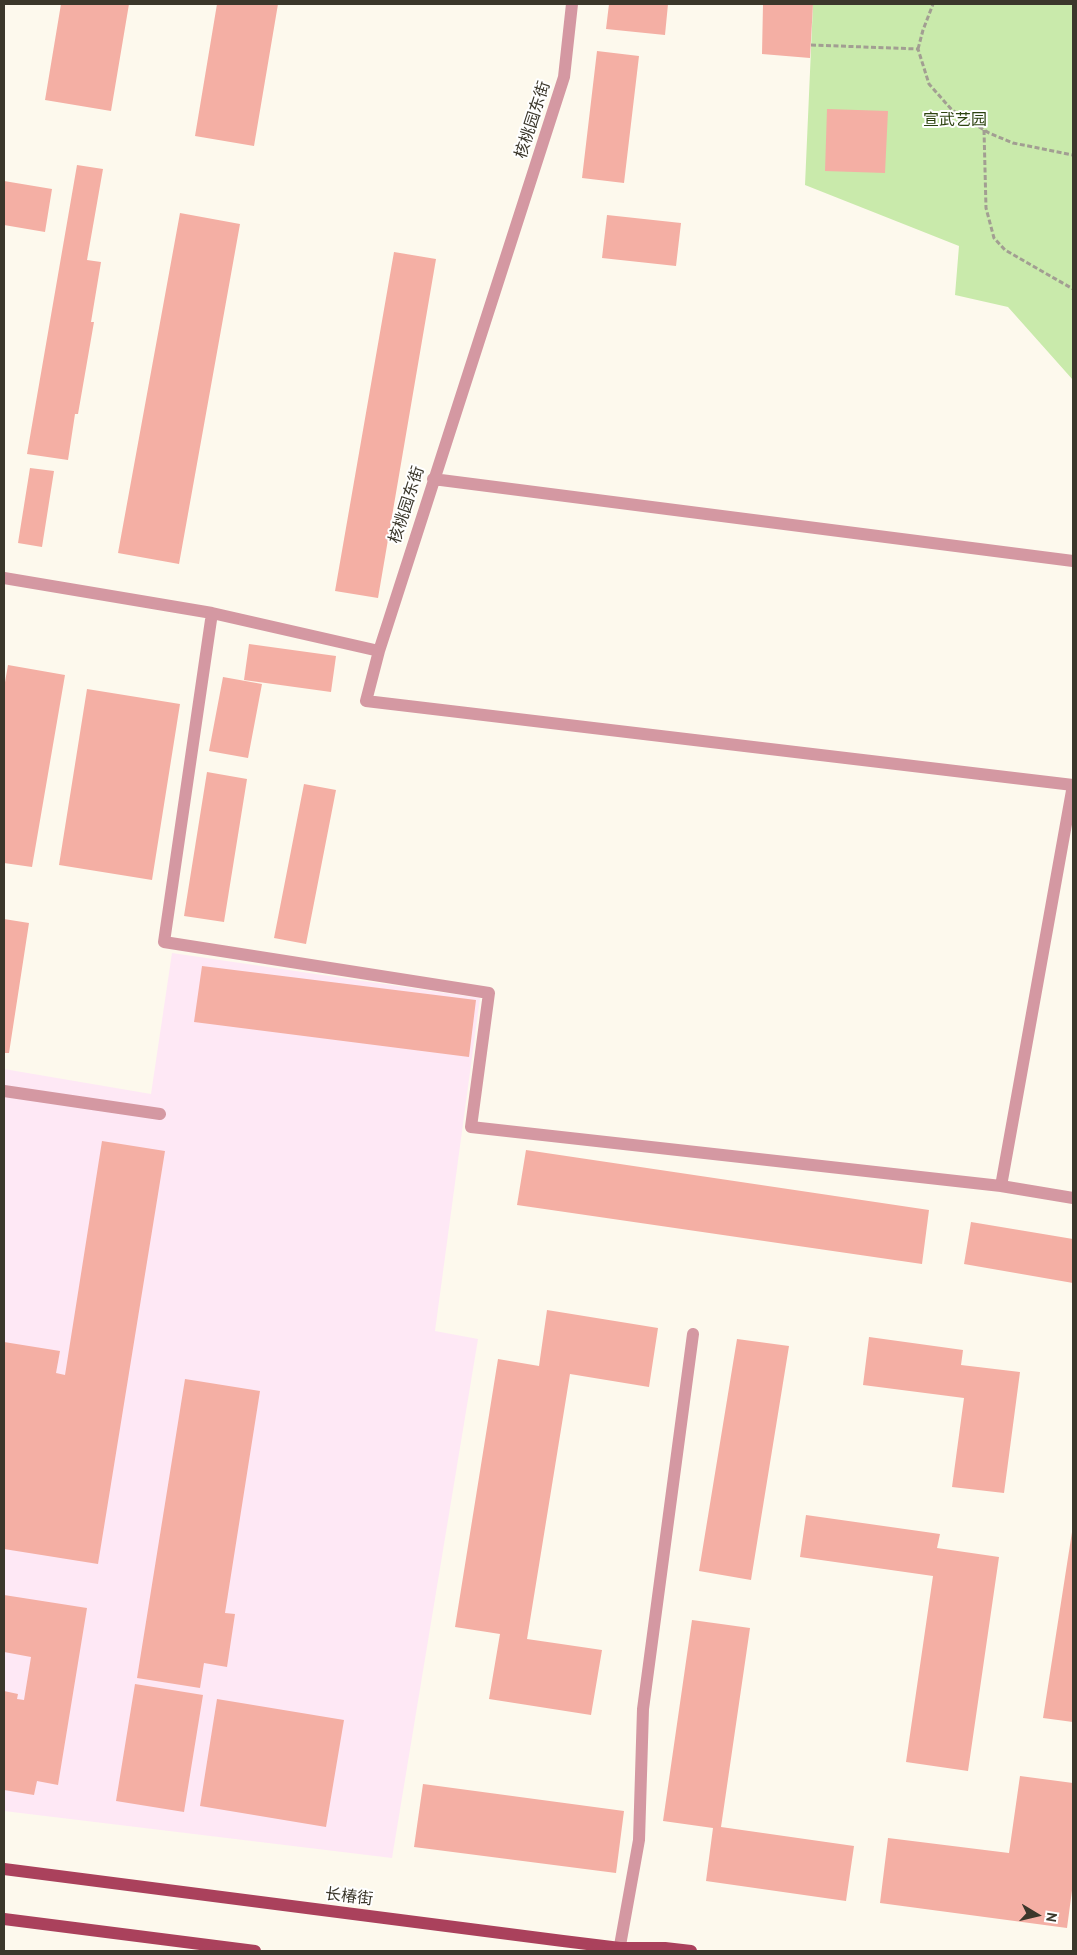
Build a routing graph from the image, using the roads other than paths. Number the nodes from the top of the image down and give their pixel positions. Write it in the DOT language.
graph roads {
  1 [pos="572,4"];
  2 [pos="433,478"];
  3 [pos="1073,561"];
  4 [pos="4,578"];
  5 [pos="212,613"];
  6 [pos="378,650"];
  7 [pos="4,1091"];
  8 [pos="160,1114"];
  9 [pos="1001,1186"];
  10 [pos="1073,1198"];
  11 [pos="693,1334"];
  12 [pos="4,1869"];
  13 [pos="4,1919"];
  14 [pos="620,1950"];
  15 [pos="255,1951"];
  16 [pos="691,1951"];
  1 -- 2 [label="street, 核桃园东街"];
  2 -- 3 [label="street"];
  2 -- 6 [label="street, 核桃园东街"];
  4 -- 5 [label="street"];
  5 -- 6 [label="street"];
  5 -- 9 [label="street"];
  6 -- 9 [label="street, 核桃园东街"];
  7 -- 8 [label="street"];
  9 -- 10 [label="street"];
  11 -- 14 [label="street"];
  12 -- 14 [label="main road, 长椿街"];
  13 -- 15 [label="main road"];
  14 -- 16 [label="main road, 长椿街"];
}
